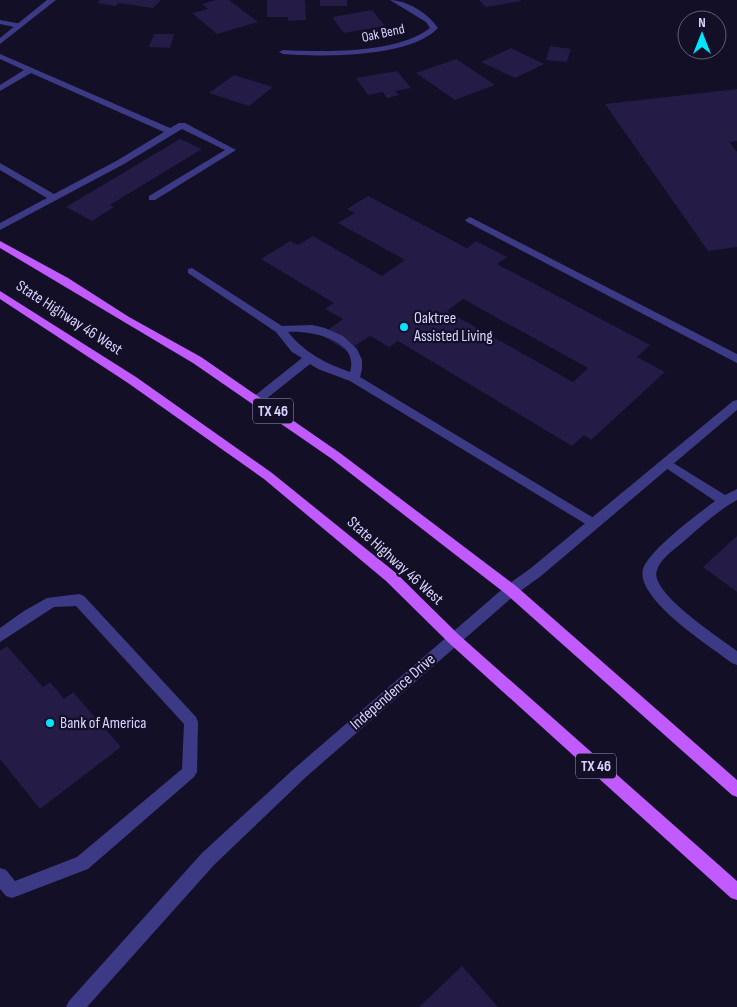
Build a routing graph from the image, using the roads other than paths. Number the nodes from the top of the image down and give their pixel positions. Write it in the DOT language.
graph roads {
  1 [pos="52,0"];
  2 [pos="394,0"];
  3 [pos="0,22"];
  4 [pos="19,26"];
  5 [pos="0,42"];
  6 [pos="283,52"];
  7 [pos="0,56"];
  8 [pos="32,69"];
  9 [pos="0,89"];
  10 [pos="171,132"];
  11 [pos="0,166"];
  12 [pos="54,198"];
  13 [pos="152,198"];
  14 [pos="470,220"];
  15 [pos="0,227"];
  16 [pos="0,244"];
  17 [pos="192,271"];
  18 [pos="0,294"];
  19 [pos="280,330"];
  20 [pos="310,358"];
  21 [pos="737,360"];
  22 [pos="354,378"];
  23 [pos="257,400"];
  24 [pos="737,404"];
  25 [pos="667,462"];
  26 [pos="737,494"];
  27 [pos="724,501"];
  28 [pos="593,523"];
  29 [pos="511,590"];
  30 [pos="0,636"];
  31 [pos="454,639"];
  32 [pos="737,659"];
  33 [pos="737,790"];
  34 [pos="0,876"];
  35 [pos="737,892"];
  36 [pos="75,1007"];
  1 -- 4 [label="street"];
  2 -- 6 [label="street, Oak Bend"];
  3 -- 4 [label="street"];
  4 -- 5 [label="street"];
  7 -- 8 [label="street"];
  8 -- 9 [label="street"];
  8 -- 10 [label="street"];
  10 -- 12 [label="street"];
  10 -- 13 [label="street"];
  11 -- 12 [label="street"];
  12 -- 15 [label="street"];
  14 -- 21 [label="street"];
  16 -- 23 [label="main road, State Highway 46 West / TX 46"];
  17 -- 19 [label="street"];
  18 -- 31 [label="main road, State Highway 46 West / TX 46"];
  19 -- 20 [label="street"];
  19 -- 22 [label="street"];
  20 -- 22 [label="street"];
  20 -- 23 [label="street"];
  22 -- 28 [label="street"];
  23 -- 29 [label="main road, State Highway 46 West / TX 46"];
  24 -- 25 [label="street, Independence Drive"];
  25 -- 27 [label="street"];
  25 -- 28 [label="street, Independence Drive"];
  26 -- 27 [label="street"];
  27 -- 32 [label="street"];
  28 -- 29 [label="street, Independence Drive"];
  29 -- 31 [label="street, Independence Drive"];
  29 -- 33 [label="main road, State Highway 46 West / TX 46"];
  30 -- 34 [label="street"];
  31 -- 35 [label="main road, State Highway 46 West / TX 46"];
  31 -- 36 [label="street, Independence Drive"];
}
